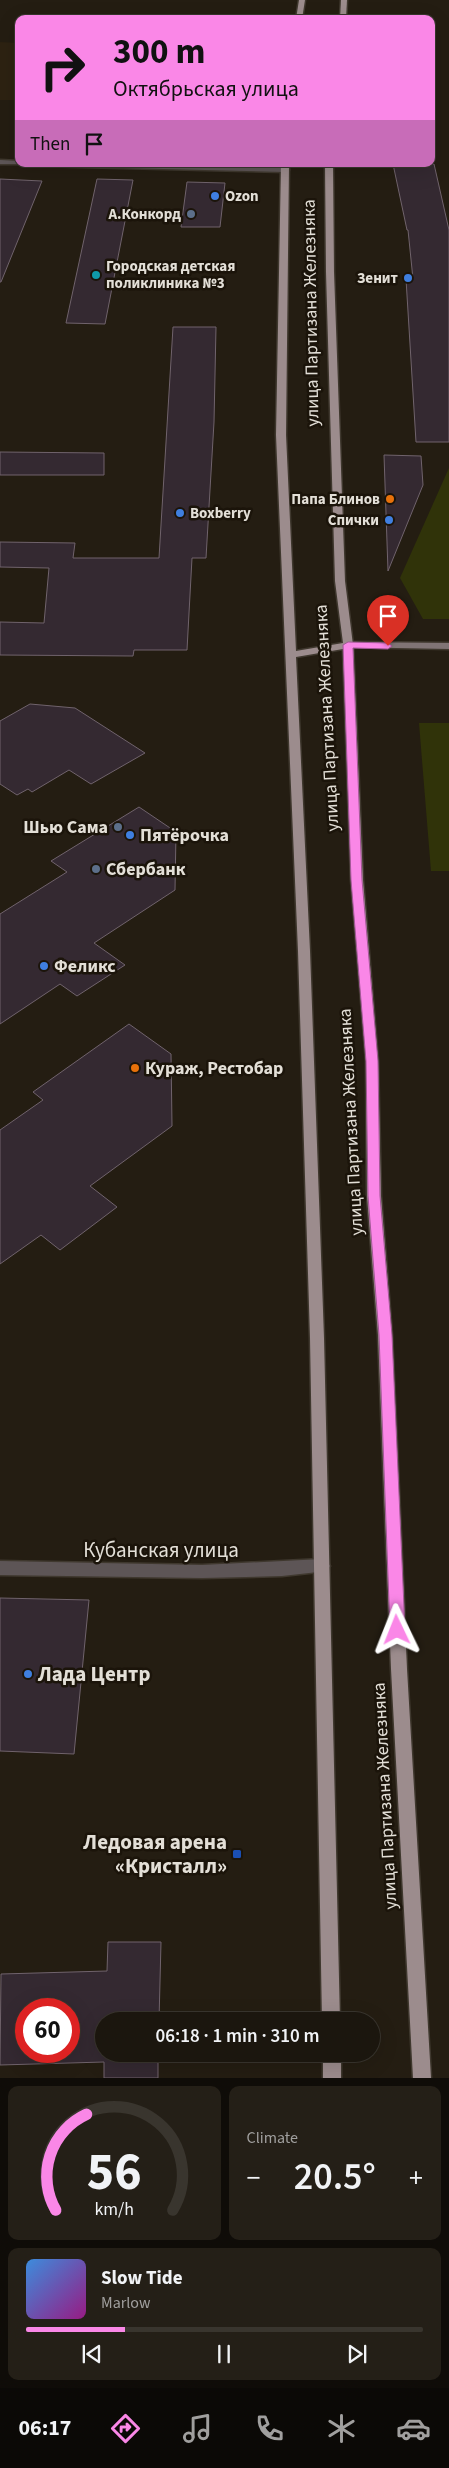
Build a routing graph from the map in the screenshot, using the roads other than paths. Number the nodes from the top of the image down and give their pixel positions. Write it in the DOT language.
graph roads {
  1 [pos="302,0"];
  2 [pos="344,0"];
  3 [pos="300,15"];
  4 [pos="343,15"];
  5 [pos="0,162"];
  6 [pos="15,163"];
  7 [pos="285,167"];
  8 [pos="329,167"];
  9 [pos="348,645"];
  10 [pos="449,646"];
  11 [pos="292,654"];
  12 [pos="322,1566"];
  13 [pos="0,1568"];
  14 [pos="331,2012"];
  15 [pos="332,2062"];
  16 [pos="332,2078"];
  17 [pos="422,2078"];
  1 -- 3 [label="main road"];
  2 -- 4 [label="main road"];
  5 -- 6 [label="street"];
  7 -- 11 [label="main road, улица Партизана Железняка"];
  8 -- 9 [label="main road, улица Партизана Железняка"];
  9 -- 10 [label="main road"];
  9 -- 11 [label="main road"];
  9 -- 17 [label="main road, улица Партизана Железняка"];
  11 -- 12 [label="main road, улица Партизана Железняка"];
  12 -- 13 [label="street, Кубанская улица"];
  12 -- 14 [label="main road, улица Партизана Железняка"];
  15 -- 16 [label="main road"];
}
